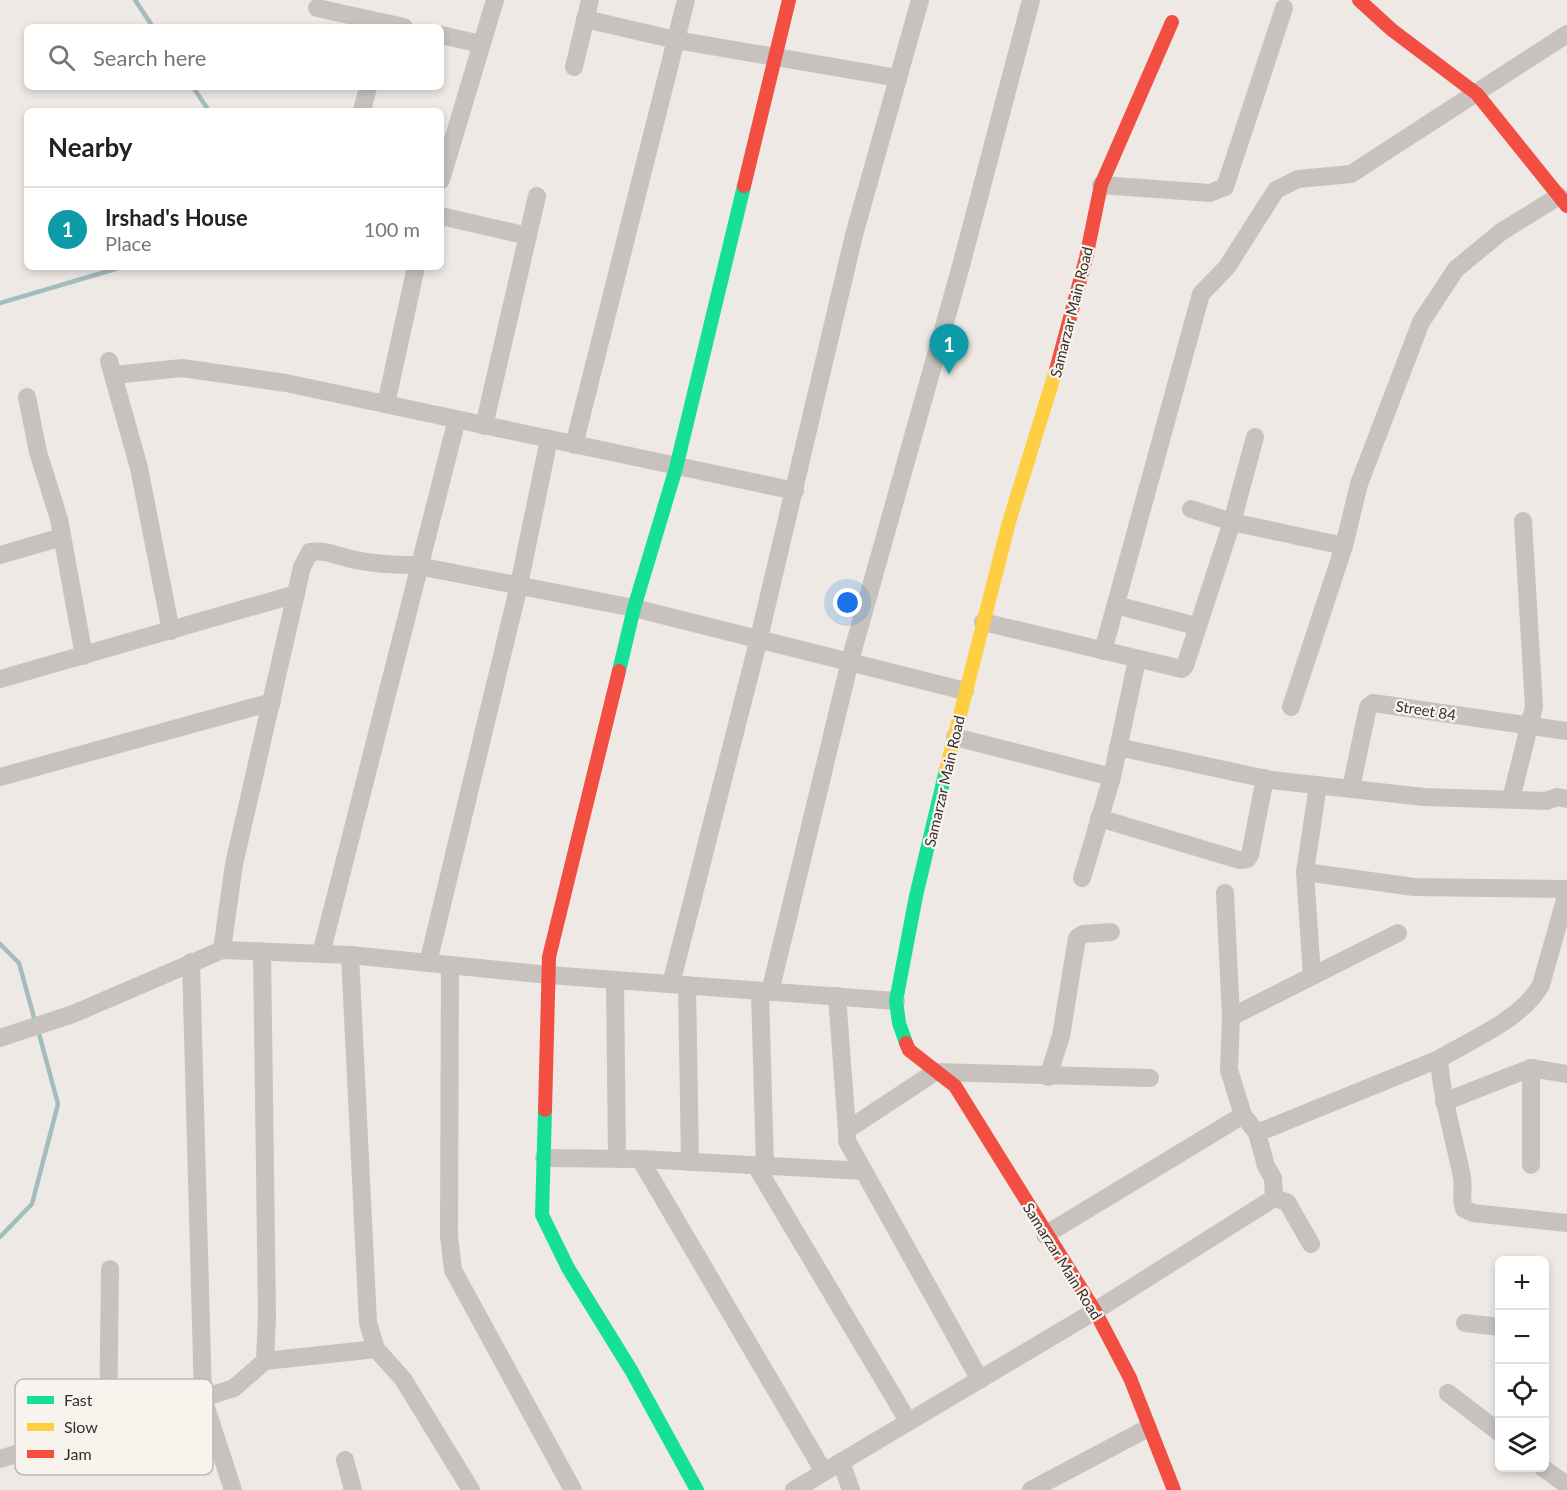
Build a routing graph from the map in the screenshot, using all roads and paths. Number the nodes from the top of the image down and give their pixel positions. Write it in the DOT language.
graph roads {
  1 [pos="495,0"];
  2 [pos="590,0"];
  3 [pos="686,0"];
  4 [pos="789,0"];
  5 [pos="920,0"];
  6 [pos="1032,0"];
  7 [pos="1359,0"];
  8 [pos="317,8"];
  9 [pos="1284,8"];
  10 [pos="585,19"];
  11 [pos="1172,22"];
  12 [pos="381,24"];
  13 [pos="1567,34"];
  14 [pos="444,36"];
  15 [pos="676,40"];
  16 [pos="481,44"];
  17 [pos="775,56"];
  18 [pos="574,67"];
  19 [pos="898,78"];
  20 [pos="367,90"];
  21 [pos="1477,94"];
  22 [pos="363,108"];
  23 [pos="444,170"];
  24 [pos="1101,185"];
  25 [pos="537,196"];
  26 [pos="1563,201"];
  27 [pos="444,217"];
  28 [pos="528,236"];
  29 [pos="415,270"];
  30 [pos="27,397"];
  31 [pos="386,405"];
  32 [pos="457,419"];
  33 [pos="484,426"];
  34 [pos="1255,437"];
  35 [pos="549,439"];
  36 [pos="574,445"];
  37 [pos="676,468"];
  38 [pos="795,491"];
  39 [pos="1191,509"];
  40 [pos="1523,521"];
  41 [pos="1232,522"];
  42 [pos="62,537"];
  43 [pos="1344,546"];
  44 [pos="0,555"];
  45 [pos="420,567"];
  46 [pos="519,585"];
  47 [pos="296,594"];
  48 [pos="1116,605"];
  49 [pos="634,608"];
  50 [pos="983,622"];
  51 [pos="1196,626"];
  52 [pos="171,631"];
  53 [pos="759,638"];
  54 [pos="1103,651"];
  55 [pos="84,656"];
  56 [pos="1137,660"];
  57 [pos="850,661"];
  58 [pos="0,679"];
  59 [pos="965,691"];
  60 [pos="272,702"];
  61 [pos="1292,707"];
  62 [pos="1530,728"];
  63 [pos="1567,731"];
  64 [pos="955,737"];
  65 [pos="1118,747"];
  66 [pos="0,777"];
  67 [pos="1112,777"];
  68 [pos="1266,778"];
  69 [pos="1318,785"];
  70 [pos="1351,788"];
  71 [pos="1511,799"];
  72 [pos="1567,799"];
  73 [pos="1099,818"];
  74 [pos="1305,872"];
  75 [pos="1082,878"];
  76 [pos="1567,891"];
  77 [pos="1225,893"];
  78 [pos="1111,932"];
  79 [pos="1398,933"];
  80 [pos="222,950"];
  81 [pos="262,951"];
  82 [pos="321,954"];
  83 [pos="350,955"];
  84 [pos="191,962"];
  85 [pos="428,963"];
  86 [pos="450,965"];
  87 [pos="549,975"];
  88 [pos="1312,976"];
  89 [pos="615,980"];
  90 [pos="679,985"];
  91 [pos="765,991"];
  92 [pos="837,996"];
  93 [pos="896,1001"];
  94 [pos="1231,1017"];
  95 [pos="3,1038"];
  96 [pos="1439,1059"];
  97 [pos="1531,1068"];
  98 [pos="935,1072"];
  99 [pos="1567,1074"];
  100 [pos="1048,1077"];
  101 [pos="1150,1078"];
  102 [pos="1444,1102"];
  103 [pos="1243,1115"];
  104 [pos="847,1130"];
  105 [pos="1257,1133"];
  106 [pos="544,1158"];
  107 [pos="617,1159"];
  108 [pos="640,1159"];
  109 [pos="690,1162"];
  110 [pos="1531,1165"];
  111 [pos="761,1166"];
  112 [pos="864,1171"];
  113 [pos="1274,1198"];
  114 [pos="1567,1223"];
  115 [pos="1045,1235"];
  116 [pos="1311,1244"];
  117 [pos="110,1269"];
  118 [pos="1095,1311"];
  119 [pos="1465,1323"];
  120 [pos="1495,1326"];
  121 [pos="376,1349"];
  122 [pos="265,1361"];
  123 [pos="109,1379"];
  124 [pos="202,1379"];
  125 [pos="980,1380"];
  126 [pos="1448,1393"];
  127 [pos="213,1395"];
  128 [pos="908,1420"];
  129 [pos="1148,1428"];
  130 [pos="213,1429"];
  131 [pos="1495,1429"];
  132 [pos="15,1454"];
  133 [pos="0,1459"];
  134 [pos="345,1460"];
  135 [pos="841,1462"];
  136 [pos="824,1472"];
  137 [pos="1549,1472"];
  138 [pos="1567,1485"];
  139 [pos="233,1490"];
  140 [pos="353,1490"];
  141 [pos="471,1490"];
  142 [pos="573,1490"];
  143 [pos="697,1490"];
  144 [pos="794,1490"];
  145 [pos="851,1490"];
  146 [pos="1031,1490"];
  147 [pos="1174,1490"];
  1 -- 16 [label="street"];
  2 -- 10 [label="street"];
  3 -- 15 [label="street"];
  4 -- 17 [label="street"];
  5 -- 19 [label="street"];
  6 -- 57 [label="street"];
  7 -- 21 [label="street"];
  8 -- 12 [label="street"];
  9 -- 24 [label="street"];
  10 -- 15 [label="street"];
  10 -- 18 [label="street"];
  11 -- 24 [label="street, Samarzar Main Road"];
  13 -- 21 [label="street"];
  14 -- 16 [label="street"];
  15 -- 17 [label="street"];
  15 -- 36 [label="street"];
  16 -- 23 [label="street"];
  17 -- 19 [label="street"];
  17 -- 37 [label="street"];
  19 -- 38 [label="street"];
  20 -- 22 [label="street"];
  21 -- 26 [label="street"];
  21 -- 48 [label="street"];
  24 -- 50 [label="street, Samarzar Main Road"];
  25 -- 28 [label="street"];
  26 -- 43 [label="street"];
  27 -- 28 [label="street"];
  28 -- 33 [label="street"];
  29 -- 31 [label="street"];
  30 -- 42 [label="street"];
  31 -- 32 [label="street"];
  31 -- 52 [label="street"];
  32 -- 33 [label="street"];
  32 -- 45 [label="street"];
  33 -- 35 [label="street"];
  34 -- 41 [label="street"];
  35 -- 36 [label="street"];
  35 -- 46 [label="street"];
  36 -- 37 [label="street"];
  37 -- 38 [label="street"];
  37 -- 49 [label="street"];
  38 -- 53 [label="street"];
  39 -- 41 [label="street"];
  40 -- 62 [label="street"];
  41 -- 43 [label="street"];
  41 -- 51 [label="street"];
  42 -- 44 [label="street"];
  42 -- 55 [label="street"];
  43 -- 61 [label="street"];
  45 -- 46 [label="street"];
  45 -- 47 [label="street"];
  45 -- 82 [label="street"];
  46 -- 49 [label="street"];
  46 -- 85 [label="street"];
  47 -- 52 [label="street"];
  47 -- 60 [label="street"];
  48 -- 51 [label="street"];
  48 -- 54 [label="street"];
  49 -- 53 [label="street"];
  49 -- 87 [label="street"];
  50 -- 54 [label="street"];
  50 -- 59 [label="street, Samarzar Main Road"];
  51 -- 56 [label="street"];
  52 -- 55 [label="street"];
  53 -- 57 [label="street"];
  53 -- 90 [label="street"];
  54 -- 56 [label="street"];
  55 -- 58 [label="street"];
  56 -- 65 [label="street"];
  57 -- 59 [label="street"];
  57 -- 91 [label="street"];
  59 -- 64 [label="street, Samarzar Main Road"];
  60 -- 66 [label="street"];
  60 -- 80 [label="street"];
  62 -- 63 [label="street, Street 84"];
  62 -- 70 [label="street, Street 84"];
  62 -- 71 [label="street"];
  64 -- 67 [label="street"];
  64 -- 93 [label="street, Samarzar Main Road"];
  65 -- 67 [label="street"];
  65 -- 68 [label="street"];
  67 -- 73 [label="street"];
  68 -- 69 [label="street"];
  68 -- 73 [label="street"];
  69 -- 70 [label="street"];
  69 -- 74 [label="street"];
  70 -- 71 [label="street"];
  71 -- 72 [label="street"];
  73 -- 75 [label="street"];
  74 -- 76 [label="street"];
  74 -- 88 [label="street"];
  76 -- 96 [label="street"];
  77 -- 94 [label="street"];
  78 -- 100 [label="street"];
  79 -- 88 [label="street"];
  80 -- 81 [label="street"];
  80 -- 84 [label="street"];
  81 -- 82 [label="street"];
  81 -- 122 [label="street"];
  82 -- 83 [label="street"];
  83 -- 85 [label="street"];
  83 -- 121 [label="street"];
  84 -- 95 [label="street"];
  84 -- 124 [label="street"];
  85 -- 86 [label="street"];
  86 -- 87 [label="street"];
  86 -- 142 [label="street"];
  87 -- 89 [label="street"];
  87 -- 106 [label="street"];
  88 -- 94 [label="street"];
  89 -- 90 [label="street"];
  89 -- 107 [label="street"];
  90 -- 91 [label="street"];
  90 -- 109 [label="street"];
  91 -- 92 [label="street"];
  91 -- 111 [label="street"];
  92 -- 93 [label="street"];
  92 -- 104 [label="street"];
  93 -- 98 [label="street, Samarzar Main Road"];
  94 -- 103 [label="street"];
  96 -- 102 [label="street"];
  96 -- 105 [label="street"];
  97 -- 99 [label="street"];
  97 -- 102 [label="street"];
  97 -- 110 [label="street"];
  98 -- 100 [label="street"];
  98 -- 104 [label="street"];
  98 -- 115 [label="street, Samarzar Main Road"];
  100 -- 101 [label="street"];
  102 -- 114 [label="street"];
  103 -- 105 [label="street"];
  103 -- 115 [label="street"];
  104 -- 112 [label="street"];
  105 -- 113 [label="street"];
  106 -- 107 [label="street"];
  106 -- 143 [label="street"];
  107 -- 108 [label="street"];
  108 -- 109 [label="street"];
  108 -- 136 [label="street"];
  109 -- 111 [label="street"];
  111 -- 112 [label="street"];
  111 -- 128 [label="street"];
  112 -- 125 [label="street"];
  113 -- 116 [label="street"];
  113 -- 118 [label="street"];
  115 -- 118 [label="street, Samarzar Main Road"];
  117 -- 123 [label="street"];
  118 -- 125 [label="street"];
  118 -- 129 [label="street, Samarzar Main Road"];
  119 -- 120 [label="street"];
  121 -- 122 [label="street"];
  121 -- 141 [label="street"];
  122 -- 127 [label="street"];
  125 -- 128 [label="street"];
  126 -- 131 [label="street"];
  128 -- 135 [label="street"];
  129 -- 146 [label="street"];
  129 -- 147 [label="street, Samarzar Main Road"];
  130 -- 139 [label="street"];
  132 -- 133 [label="street"];
  134 -- 140 [label="street"];
  135 -- 136 [label="street"];
  135 -- 145 [label="street"];
  136 -- 144 [label="street"];
  137 -- 138 [label="street"];
}
